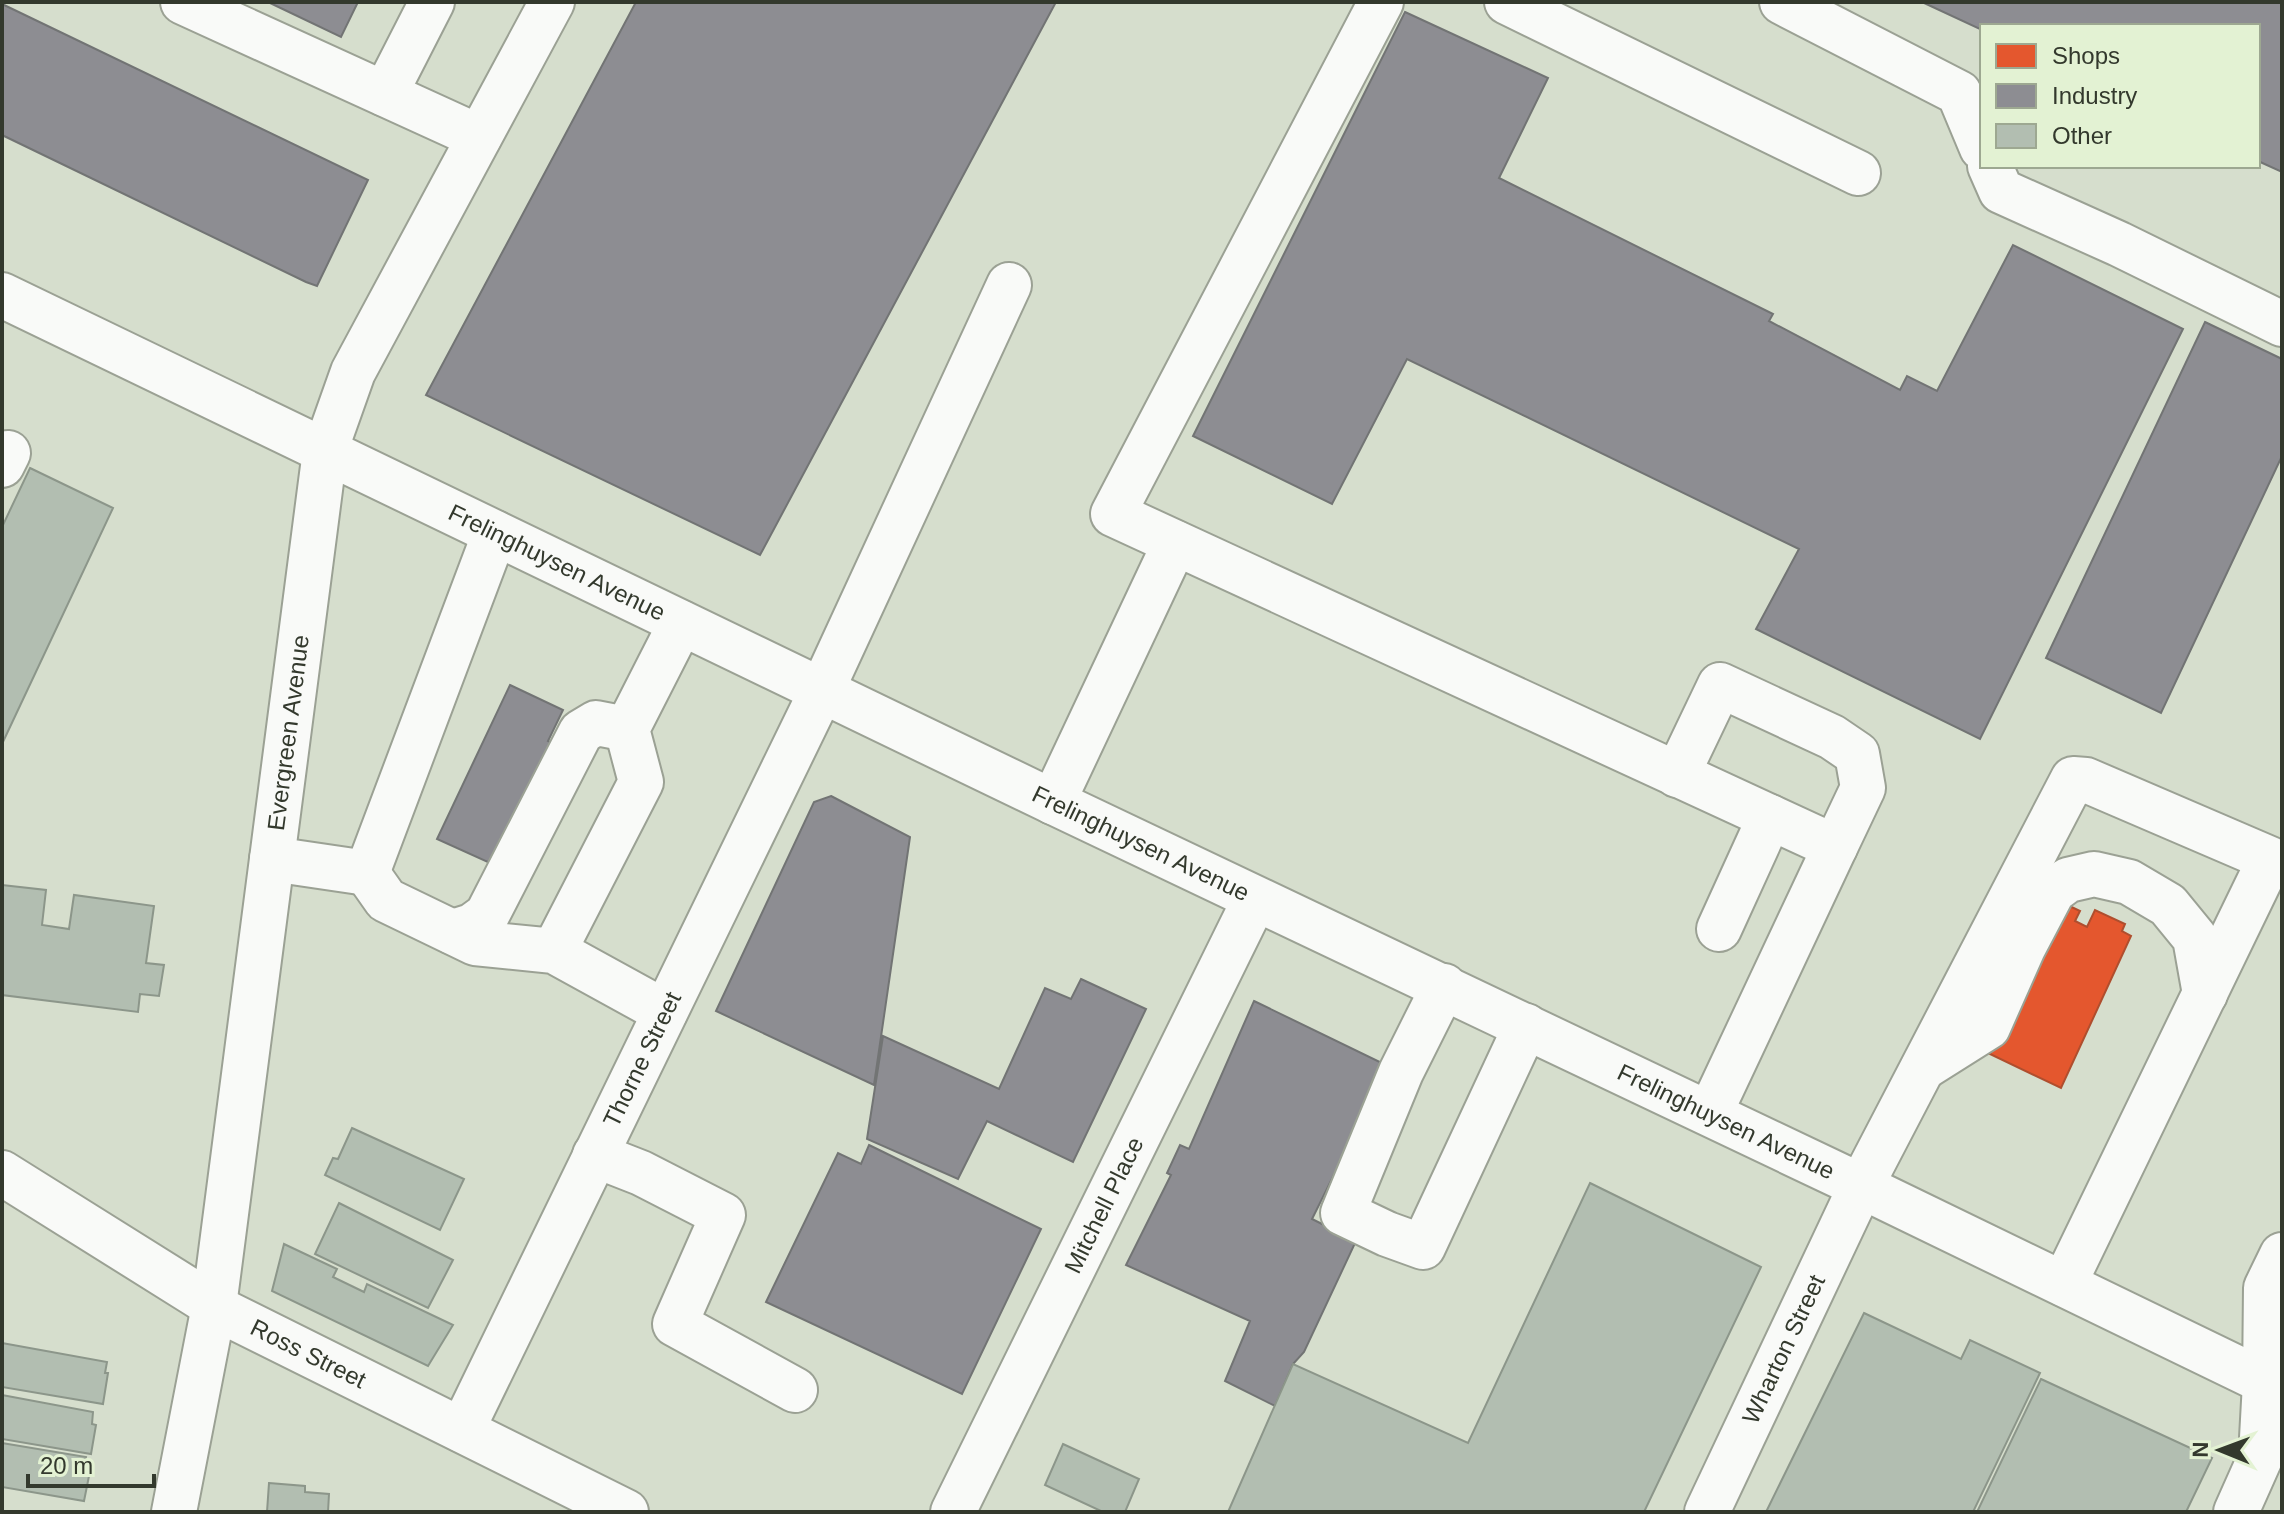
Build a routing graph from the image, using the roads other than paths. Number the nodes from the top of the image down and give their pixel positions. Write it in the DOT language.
graph roads {
  1 [pos="183,2"];
  2 [pos="432,2"];
  3 [pos="552,2"];
  4 [pos="1381,2"];
  5 [pos="1507,2"];
  6 [pos="1782,2"];
  7 [pos="385,94"];
  8 [pos="479,137"];
  9 [pos="1980,143"];
  10 [pos="1991,168"];
  11 [pos="1858,173"];
  12 [pos="1009,285"];
  13 [pos="2,295"];
  14 [pos="2282,324"];
  15 [pos="325,451"];
  16 [pos="495,533"];
  17 [pos="1175,543"];
  18 [pos="681,623"];
  19 [pos="822,690"];
  20 [pos="627,729"];
  21 [pos="1677,775"];
  22 [pos="1053,802"];
  23 [pos="1770,817"];
  24 [pos="1835,847"];
  25 [pos="272,859"];
  26 [pos="2276,862"];
  27 [pos="367,873"];
  28 [pos="1255,899"];
  29 [pos="1719,929"];
  30 [pos="453,932"];
  31 [pos="554,951"];
  32 [pos="1444,986"];
  33 [pos="2205,994"];
  34 [pos="665,1012"];
  35 [pos="1526,1026"];
  36 [pos="1922,1069"];
  37 [pos="1710,1113"];
  38 [pos="595,1155"];
  39 [pos="2,1173"];
  40 [pos="1861,1186"];
  41 [pos="2282,1255"];
  42 [pos="2064,1284"];
  43 [pos="214,1306"];
  44 [pos="2274,1386"];
  45 [pos="795,1390"];
  46 [pos="462,1430"];
  47 [pos="174,1512"];
  48 [pos="626,1512"];
  49 [pos="953,1512"];
  50 [pos="1707,1512"];
  51 [pos="2236,1512"];
  1 -- 7 [label="street"];
  2 -- 7 [label="street"];
  3 -- 8 [label="street, Evergreen Avenue"];
  4 -- 17 [label="street"];
  5 -- 11 [label="street"];
  6 -- 9 [label="street"];
  7 -- 8 [label="street"];
  8 -- 15 [label="street, Evergreen Avenue"];
  10 -- 14 [label="street"];
  12 -- 19 [label="street, Thorne Street"];
  13 -- 15 [label="street, Frelinghuysen Avenue"];
  15 -- 16 [label="street, Frelinghuysen Avenue"];
  15 -- 25 [label="street, Evergreen Avenue"];
  16 -- 18 [label="street, Frelinghuysen Avenue"];
  16 -- 27 [label="street"];
  17 -- 21 [label="street"];
  17 -- 22 [label="street"];
  18 -- 19 [label="street, Frelinghuysen Avenue"];
  18 -- 20 [label="street"];
  19 -- 22 [label="street, Frelinghuysen Avenue"];
  19 -- 34 [label="street, Thorne Street"];
  20 -- 30 [label="street"];
  20 -- 31 [label="street"];
  21 -- 23 [label="street"];
  21 -- 24 [label="street"];
  22 -- 28 [label="street, Frelinghuysen Avenue"];
  23 -- 24 [label="street"];
  23 -- 29 [label="street"];
  24 -- 37 [label="street"];
  25 -- 27 [label="street"];
  25 -- 43 [label="street, Evergreen Avenue"];
  26 -- 33 [label="street"];
  26 -- 36 [label="street, Wharton Street"];
  27 -- 30 [label="street"];
  28 -- 32 [label="street, Frelinghuysen Avenue"];
  28 -- 49 [label="street, Mitchell Place"];
  30 -- 31 [label="street"];
  31 -- 34 [label="street"];
  32 -- 35 [label="street, Frelinghuysen Avenue"];
  32 -- 35 [label="street"];
  33 -- 36 [label="street"];
  33 -- 42 [label="street"];
  34 -- 38 [label="street, Thorne Street"];
  35 -- 37 [label="street, Frelinghuysen Avenue"];
  36 -- 40 [label="street, Wharton Street"];
  37 -- 40 [label="street, Frelinghuysen Avenue"];
  38 -- 45 [label="street"];
  38 -- 46 [label="street, Thorne Street"];
  39 -- 43 [label="street, Ross Street"];
  40 -- 42 [label="street, Frelinghuysen Avenue"];
  40 -- 50 [label="street, Wharton Street"];
  41 -- 44 [label="street"];
  42 -- 44 [label="street, Frelinghuysen Avenue"];
  43 -- 46 [label="street, Ross Street"];
  43 -- 47 [label="street, Evergreen Avenue"];
  44 -- 51 [label="street"];
  46 -- 48 [label="street, Ross Street"];
}
